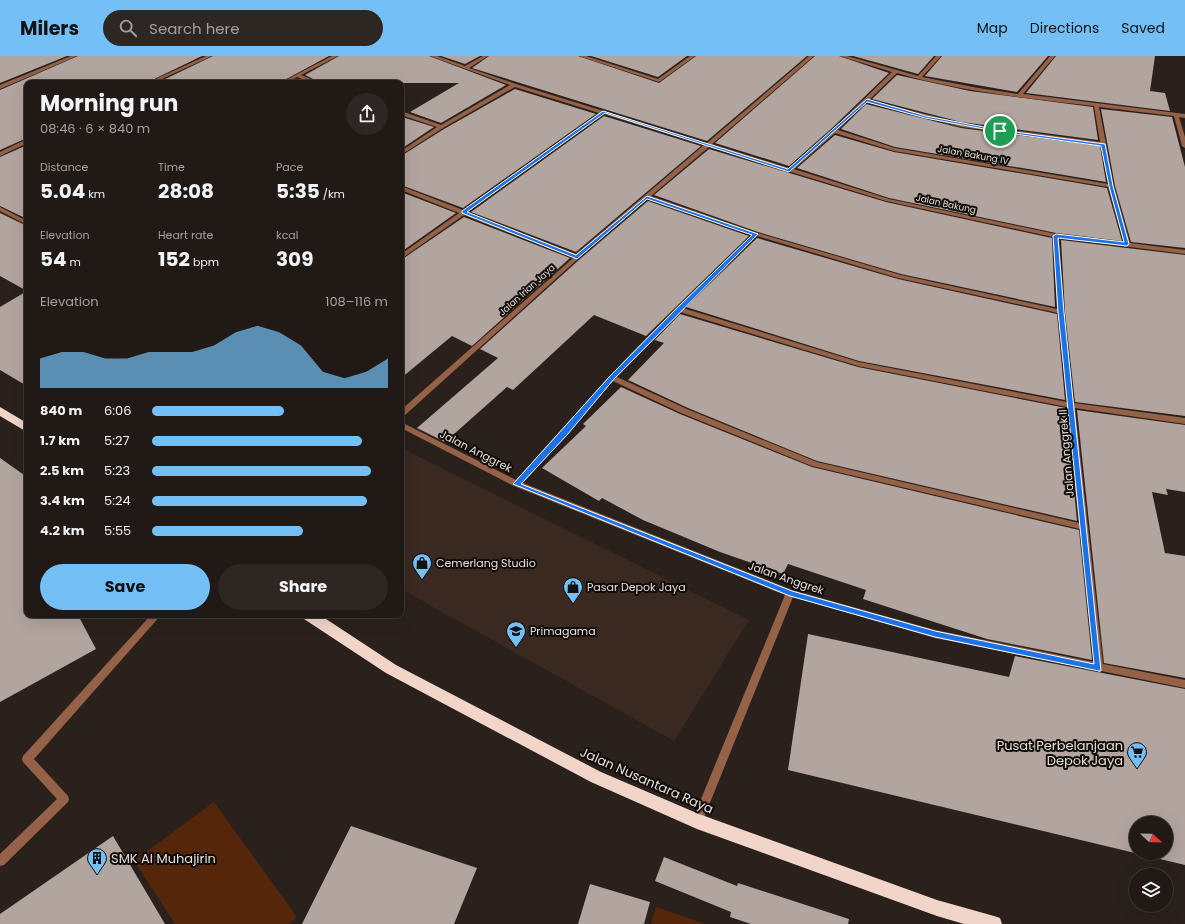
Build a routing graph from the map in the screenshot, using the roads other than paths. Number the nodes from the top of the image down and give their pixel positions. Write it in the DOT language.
graph roads {
  1 [pos="75,56"];
  2 [pos="210,56"];
  3 [pos="336,56"];
  4 [pos="432,56"];
  5 [pos="486,56"];
  6 [pos="581,56"];
  7 [pos="693,56"];
  8 [pos="812,56"];
  9 [pos="842,56"];
  10 [pos="939,56"];
  11 [pos="1053,56"];
  12 [pos="467,68"];
  13 [pos="896,71"];
  14 [pos="298,76"];
  15 [pos="919,78"];
  16 [pos="156,80"];
  17 [pos="289,80"];
  18 [pos="309,80"];
  19 [pos="514,85"];
  20 [pos="0,87"];
  21 [pos="1019,96"];
  22 [pos="867,101"];
  23 [pos="1096,104"];
  24 [pos="604,112"];
  25 [pos="404,114"];
  26 [pos="1176,115"];
  27 [pos="1185,116"];
  28 [pos="441,127"];
  29 [pos="834,131"];
  30 [pos="24,142"];
  31 [pos="1103,144"];
  32 [pos="709,145"];
  33 [pos="1185,146"];
  34 [pos="404,151"];
  35 [pos="0,154"];
  36 [pos="789,171"];
  37 [pos="1111,186"];
  38 [pos="404,189"];
  39 [pos="647,197"];
  40 [pos="0,209"];
  41 [pos="464,212"];
  42 [pos="24,215"];
  43 [pos="18,218"];
  44 [pos="24,221"];
  45 [pos="756,234"];
  46 [pos="1056,236"];
  47 [pos="1127,244"];
  48 [pos="1185,252"];
  49 [pos="404,255"];
  50 [pos="577,257"];
  51 [pos="678,309"];
  52 [pos="1061,312"];
  53 [pos="612,378"];
  54 [pos="1072,405"];
  55 [pos="0,411"];
  56 [pos="404,411"];
  57 [pos="1185,422"];
  58 [pos="24,426"];
  59 [pos="404,427"];
  60 [pos="517,484"];
  61 [pos="1083,528"];
  62 [pos="790,593"];
  63 [pos="154,618"];
  64 [pos="314,618"];
  65 [pos="1099,668"];
  66 [pos="1185,684"];
  67 [pos="696,821"];
  68 [pos="0,861"];
  69 [pos="992,924"];
  1 -- 20 [label="street"];
  2 -- 16 [label="street"];
  3 -- 14 [label="street"];
  4 -- 12 [label="street, Jalan Bakung"];
  5 -- 12 [label="street"];
  6 -- 7 [label="street"];
  8 -- 32 [label="street, Jalan Irian Jaya"];
  9 -- 13 [label="street"];
  10 -- 15 [label="street"];
  11 -- 21 [label="street"];
  12 -- 19 [label="street, Jalan Bakung"];
  13 -- 15 [label="street"];
  13 -- 22 [label="street"];
  14 -- 17 [label="street"];
  14 -- 18 [label="street"];
  15 -- 21 [label="street"];
  19 -- 24 [label="street, Jalan Bakung"];
  19 -- 28 [label="street"];
  21 -- 23 [label="street"];
  22 -- 29 [label="street"];
  22 -- 31 [label="street"];
  23 -- 26 [label="street"];
  23 -- 31 [label="street"];
  24 -- 32 [label="street, Jalan Bakung"];
  24 -- 41 [label="street"];
  25 -- 28 [label="street"];
  26 -- 27 [label="street"];
  26 -- 33 [label="street"];
  28 -- 34 [label="street"];
  29 -- 36 [label="street"];
  29 -- 37 [label="street, Jalan Bakung IV"];
  30 -- 35 [label="street"];
  31 -- 37 [label="street"];
  32 -- 36 [label="street, Jalan Bakung"];
  32 -- 39 [label="street, Jalan Irian Jaya"];
  36 -- 46 [label="street, Jalan Bakung"];
  37 -- 47 [label="street"];
  38 -- 41 [label="street"];
  39 -- 45 [label="street"];
  39 -- 50 [label="street, Jalan Irian Jaya"];
  40 -- 43 [label="street"];
  41 -- 49 [label="street"];
  41 -- 50 [label="street"];
  42 -- 43 [label="street"];
  43 -- 44 [label="street"];
  45 -- 51 [label="street"];
  45 -- 52 [label="street"];
  46 -- 47 [label="street, Jalan Bakung"];
  46 -- 52 [label="street, Jalan Anggrek II"];
  47 -- 48 [label="street, Jalan Bakung"];
  50 -- 56 [label="street, Jalan Irian Jaya"];
  51 -- 53 [label="street"];
  51 -- 54 [label="street"];
  52 -- 54 [label="street, Jalan Anggrek II"];
  53 -- 60 [label="street"];
  53 -- 61 [label="street"];
  54 -- 57 [label="street"];
  54 -- 61 [label="street, Jalan Anggrek II"];
  55 -- 58 [label="highway"];
  59 -- 60 [label="street, Jalan Anggrek"];
  60 -- 62 [label="street, Jalan Anggrek"];
  61 -- 65 [label="street, Jalan Anggrek II"];
  62 -- 65 [label="street, Jalan Anggrek"];
  62 -- 67 [label="street"];
  63 -- 68 [label="street"];
  64 -- 67 [label="highway, Jalan Nusantara Raya"];
  65 -- 66 [label="street, Jalan Anggrek"];
  67 -- 69 [label="highway, Jalan Nusantara Raya"];
}
